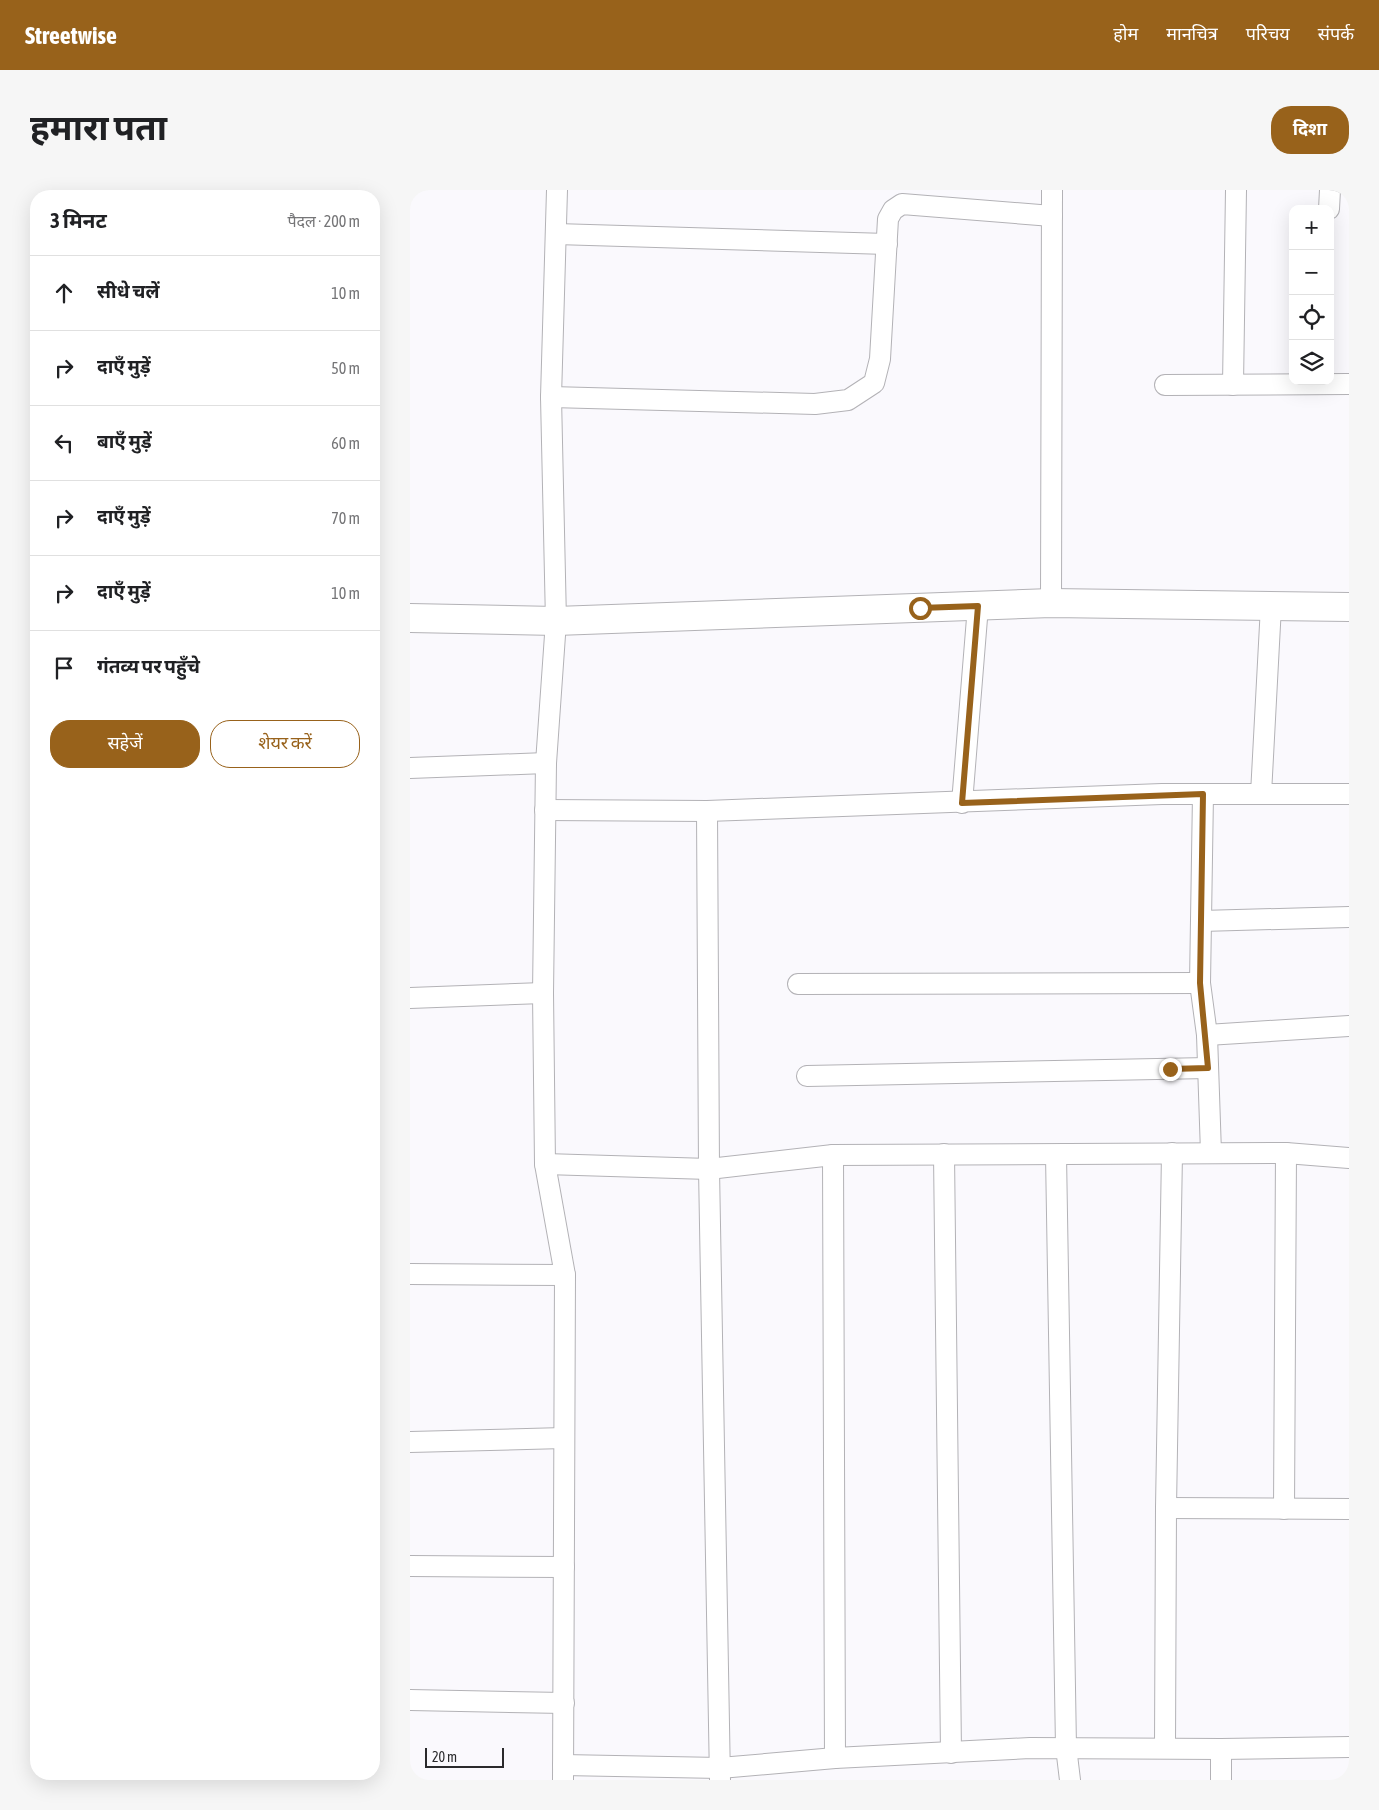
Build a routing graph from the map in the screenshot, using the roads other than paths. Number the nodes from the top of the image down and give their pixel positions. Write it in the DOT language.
graph roads {
  1 [pos="557,190"];
  2 [pos="1052,190"];
  3 [pos="1236,190"];
  4 [pos="1330,190"];
  5 [pos="1330,205"];
  6 [pos="1052,216"];
  7 [pos="556,234"];
  8 [pos="887,244"];
  9 [pos="1289,383"];
  10 [pos="1334,383"];
  11 [pos="1233,384"];
  12 [pos="1349,384"];
  13 [pos="1165,385"];
  14 [pos="551,397"];
  15 [pos="1051,603"];
  16 [pos="978,606"];
  17 [pos="1271,606"];
  18 [pos="1349,607"];
  19 [pos="410,618"];
  20 [pos="556,620"];
  21 [pos="546,763"];
  22 [pos="410,768"];
  23 [pos="1203,794"];
  24 [pos="1261,794"];
  25 [pos="1349,794"];
  26 [pos="962,803"];
  27 [pos="545,810"];
  28 [pos="707,811"];
  29 [pos="1349,917"];
  30 [pos="1201,921"];
  31 [pos="1200,983"];
  32 [pos="798,984"];
  33 [pos="543,992"];
  34 [pos="410,998"];
  35 [pos="1349,1026"];
  36 [pos="1207,1035"];
  37 [pos="1208,1068"];
  38 [pos="807,1076"];
  39 [pos="1172,1153"];
  40 [pos="1286,1153"];
  41 [pos="944,1154"];
  42 [pos="1056,1154"];
  43 [pos="1211,1154"];
  44 [pos="833,1155"];
  45 [pos="1349,1158"];
  46 [pos="545,1164"];
  47 [pos="709,1169"];
  48 [pos="410,1274"];
  49 [pos="565,1275"];
  50 [pos="564,1438"];
  51 [pos="410,1442"];
  52 [pos="1166,1508"];
  53 [pos="1284,1509"];
  54 [pos="1349,1509"];
  55 [pos="410,1566"];
  56 [pos="564,1567"];
  57 [pos="410,1700"];
  58 [pos="564,1703"];
  59 [pos="1066,1747"];
  60 [pos="1166,1747"];
  61 [pos="1349,1747"];
  62 [pos="1221,1749"];
  63 [pos="951,1753"];
  64 [pos="835,1758"];
  65 [pos="563,1772"];
  66 [pos="720,1774"];
  67 [pos="1070,1780"];
  68 [pos="1222,1780"];
  1 -- 7 [label="street"];
  2 -- 6 [label="street"];
  3 -- 11 [label="street"];
  4 -- 5 [label="street"];
  6 -- 8 [label="street"];
  6 -- 15 [label="street"];
  7 -- 8 [label="street"];
  7 -- 14 [label="street"];
  8 -- 14 [label="street"];
  9 -- 11 [label="street"];
  10 -- 12 [label="street"];
  11 -- 13 [label="street"];
  14 -- 20 [label="street"];
  15 -- 16 [label="street"];
  15 -- 17 [label="street"];
  16 -- 20 [label="street"];
  16 -- 26 [label="street"];
  17 -- 18 [label="street"];
  17 -- 24 [label="street"];
  19 -- 20 [label="street"];
  20 -- 21 [label="street"];
  21 -- 22 [label="street"];
  21 -- 27 [label="street"];
  23 -- 24 [label="street"];
  23 -- 26 [label="street"];
  23 -- 30 [label="street"];
  24 -- 25 [label="street"];
  26 -- 28 [label="street"];
  27 -- 28 [label="street"];
  27 -- 33 [label="street"];
  28 -- 47 [label="street"];
  29 -- 30 [label="street"];
  30 -- 31 [label="street"];
  31 -- 32 [label="street"];
  31 -- 36 [label="street"];
  33 -- 34 [label="street"];
  33 -- 46 [label="street"];
  35 -- 36 [label="street"];
  36 -- 37 [label="street"];
  37 -- 38 [label="street"];
  37 -- 43 [label="street"];
  39 -- 42 [label="street"];
  39 -- 43 [label="street"];
  39 -- 52 [label="street"];
  40 -- 43 [label="street"];
  40 -- 45 [label="street"];
  40 -- 53 [label="street"];
  41 -- 42 [label="street"];
  41 -- 44 [label="street"];
  41 -- 63 [label="street"];
  42 -- 59 [label="street"];
  44 -- 47 [label="street"];
  44 -- 64 [label="street"];
  46 -- 47 [label="street"];
  46 -- 49 [label="street"];
  47 -- 66 [label="street"];
  48 -- 49 [label="street"];
  49 -- 50 [label="street"];
  50 -- 51 [label="street"];
  50 -- 56 [label="street"];
  52 -- 53 [label="street"];
  52 -- 60 [label="street"];
  53 -- 54 [label="street"];
  55 -- 56 [label="street"];
  56 -- 58 [label="street"];
  57 -- 58 [label="street"];
  58 -- 65 [label="street"];
  59 -- 60 [label="street"];
  59 -- 63 [label="street"];
  59 -- 67 [label="street"];
  60 -- 62 [label="street"];
  61 -- 62 [label="street"];
  62 -- 68 [label="street"];
  63 -- 64 [label="street"];
  64 -- 66 [label="street"];
  65 -- 66 [label="street"];
}
